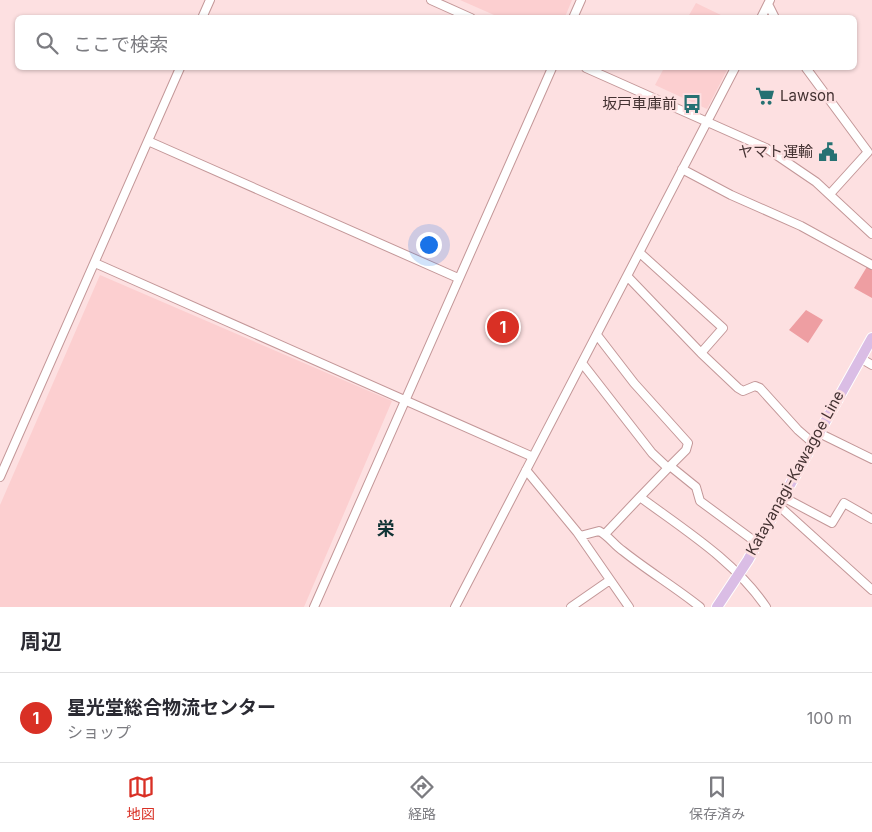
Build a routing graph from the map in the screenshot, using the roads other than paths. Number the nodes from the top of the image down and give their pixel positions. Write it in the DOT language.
graph roads {
  1 [pos="210,0"];
  2 [pos="431,0"];
  3 [pos="581,0"];
  4 [pos="769,2"];
  5 [pos="203,15"];
  6 [pos="464,15"];
  7 [pos="575,15"];
  8 [pos="762,15"];
  9 [pos="775,15"];
  10 [pos="179,70"];
  11 [pos="551,70"];
  12 [pos="591,70"];
  13 [pos="734,70"];
  14 [pos="808,70"];
  15 [pos="708,120"];
  16 [pos="148,141"];
  17 [pos="870,150"];
  18 [pos="682,169"];
  19 [pos="830,194"];
  20 [pos="872,234"];
  21 [pos="640,253"];
  22 [pos="94,262"];
  23 [pos="872,265"];
  24 [pos="628,277"];
  25 [pos="458,278"];
  26 [pos="597,335"];
  27 [pos="872,338"];
  28 [pos="701,353"];
  29 [pos="860,358"];
  30 [pos="582,363"];
  31 [pos="872,365"];
  32 [pos="404,400"];
  33 [pos="818,433"];
  34 [pos="813,443"];
  35 [pos="533,457"];
  36 [pos="872,459"];
  37 [pos="3,462"];
  38 [pos="669,467"];
  39 [pos="526,470"];
  40 [pos="0,477"];
  41 [pos="640,497"];
  42 [pos="781,501"];
  43 [pos="872,519"];
  44 [pos="605,534"];
  45 [pos="580,536"];
  46 [pos="757,543"];
  47 [pos="739,574"];
  48 [pos="610,580"];
  49 [pos="872,590"];
  50 [pos="720,605"];
  51 [pos="314,607"];
  52 [pos="455,607"];
  53 [pos="571,607"];
  54 [pos="629,607"];
  55 [pos="700,607"];
  56 [pos="766,607"];
  1 -- 5 [label="street"];
  2 -- 6 [label="street"];
  3 -- 7 [label="street"];
  4 -- 8 [label="street"];
  4 -- 9 [label="street"];
  10 -- 16 [label="street"];
  11 -- 25 [label="street"];
  12 -- 15 [label="street"];
  13 -- 15 [label="street"];
  14 -- 17 [label="street"];
  15 -- 18 [label="street"];
  15 -- 19 [label="street"];
  16 -- 22 [label="street"];
  16 -- 25 [label="street"];
  17 -- 19 [label="street"];
  18 -- 21 [label="street"];
  18 -- 23 [label="street"];
  19 -- 20 [label="street"];
  21 -- 24 [label="street"];
  21 -- 28 [label="street"];
  22 -- 32 [label="street"];
  22 -- 37 [label="street"];
  24 -- 26 [label="street"];
  24 -- 28 [label="street"];
  25 -- 32 [label="street"];
  26 -- 30 [label="street"];
  26 -- 38 [label="street"];
  27 -- 29 [label="main road, Katayanagi-Kawagoe Line"];
  28 -- 34 [label="street"];
  29 -- 31 [label="street"];
  29 -- 33 [label="main road, Katayanagi-Kawagoe Line"];
  30 -- 35 [label="street"];
  30 -- 38 [label="street"];
  32 -- 35 [label="street"];
  32 -- 51 [label="street"];
  33 -- 34 [label="main road, Katayanagi-Kawagoe Line"];
  33 -- 36 [label="street"];
  34 -- 42 [label="main road, Katayanagi-Kawagoe Line"];
  35 -- 39 [label="street"];
  37 -- 40 [label="street"];
  38 -- 41 [label="street"];
  38 -- 46 [label="street"];
  39 -- 45 [label="street"];
  39 -- 52 [label="street"];
  41 -- 44 [label="street"];
  41 -- 47 [label="street"];
  42 -- 43 [label="street"];
  42 -- 46 [label="main road, Katayanagi-Kawagoe Line"];
  42 -- 49 [label="street"];
  44 -- 45 [label="street"];
  44 -- 55 [label="street"];
  45 -- 48 [label="street"];
  46 -- 47 [label="main road, Katayanagi-Kawagoe Line"];
  47 -- 50 [label="main road, Katayanagi-Kawagoe Line"];
  47 -- 56 [label="street"];
  48 -- 53 [label="street"];
  48 -- 54 [label="street"];
}
